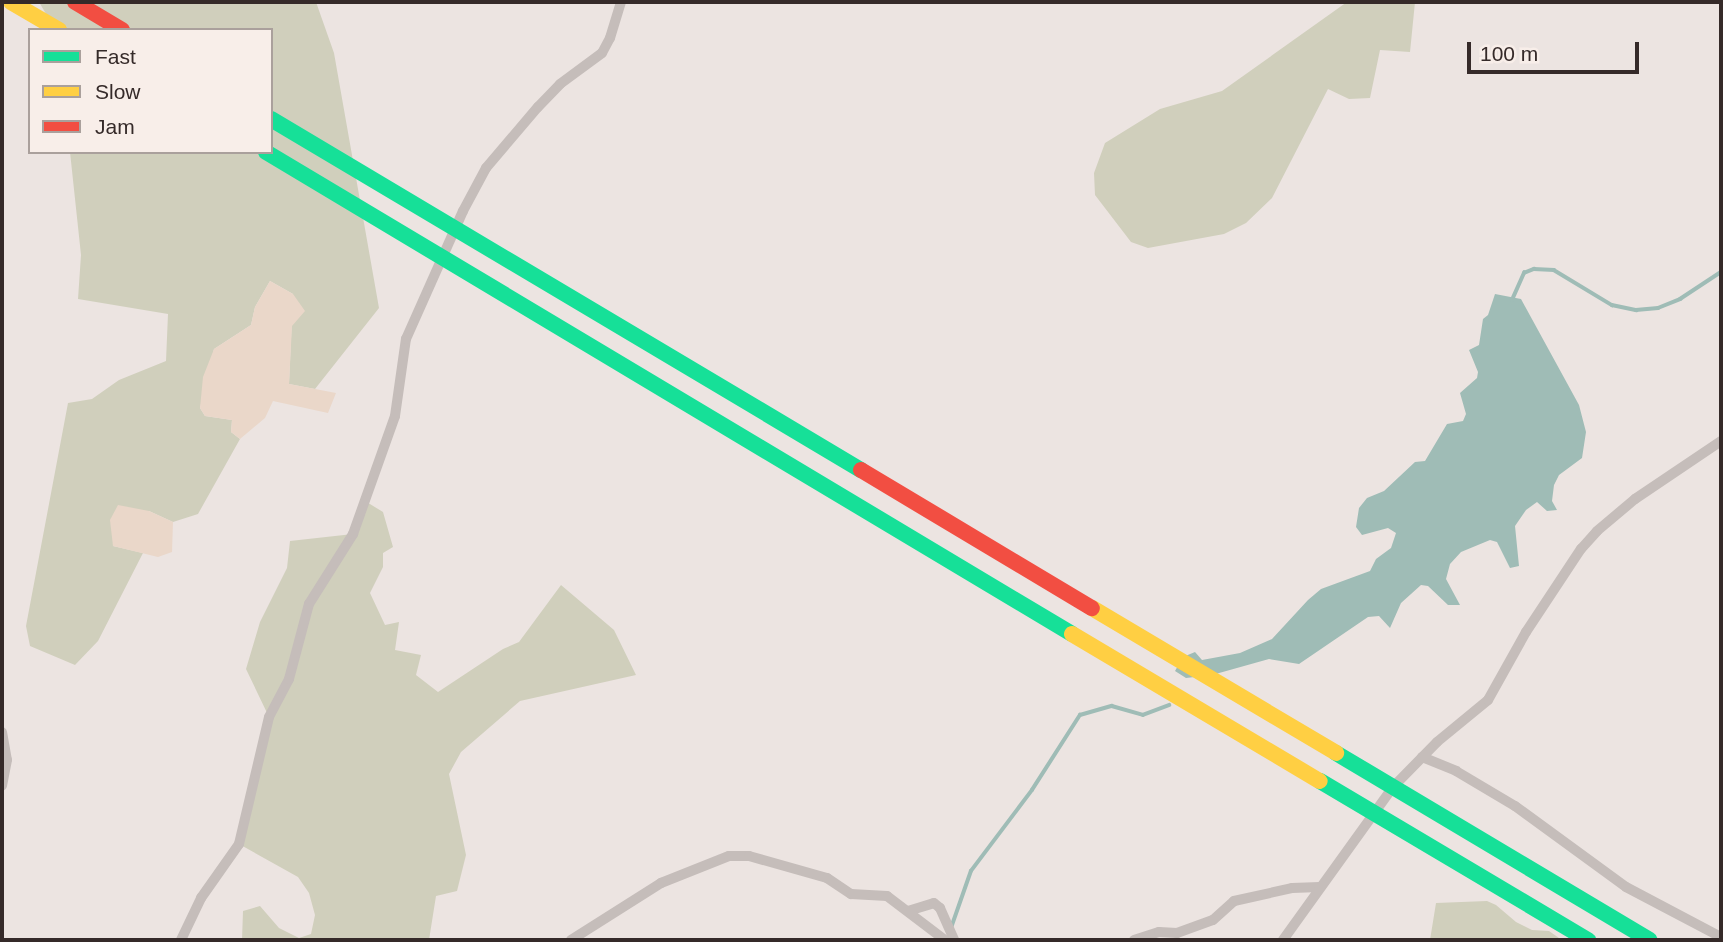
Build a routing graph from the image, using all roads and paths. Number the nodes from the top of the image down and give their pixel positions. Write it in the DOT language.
graph roads {
  1 [pos="11,2"];
  2 [pos="75,2"];
  3 [pos="621,2"];
  4 [pos="56,28"];
  5 [pos="119,28"];
  6 [pos="273,121"];
  7 [pos="269,154"];
  8 [pos="456,230"];
  9 [pos="442,256"];
  10 [pos="1721,441"];
  11 [pos="2,732"];
  12 [pos="1422,757"];
  13 [pos="2,786"];
  14 [pos="1393,787"];
  15 [pos="1373,813"];
  16 [pos="1320,887"];
  17 [pos="908,911"];
  18 [pos="1721,937"];
  19 [pos="181,940"];
  20 [pos="570,940"];
  21 [pos="945,940"];
  22 [pos="954,940"];
  23 [pos="1133,940"];
  24 [pos="1283,940"];
  25 [pos="1588,940"];
  26 [pos="1650,940"];
  1 -- 4 [label="highway"];
  2 -- 5 [label="highway"];
  3 -- 8 [label="street"];
  6 -- 8 [label="highway"];
  7 -- 9 [label="highway"];
  8 -- 9 [label="street"];
  8 -- 14 [label="highway"];
  9 -- 15 [label="highway"];
  9 -- 19 [label="street"];
  10 -- 12 [label="street"];
  11 -- 13 [label="street"];
  12 -- 14 [label="street"];
  12 -- 18 [label="street"];
  14 -- 15 [label="street"];
  14 -- 26 [label="highway"];
  15 -- 16 [label="street"];
  15 -- 25 [label="highway"];
  16 -- 23 [label="street"];
  16 -- 24 [label="street"];
  17 -- 20 [label="street"];
  17 -- 21 [label="street"];
  17 -- 22 [label="street"];
}
